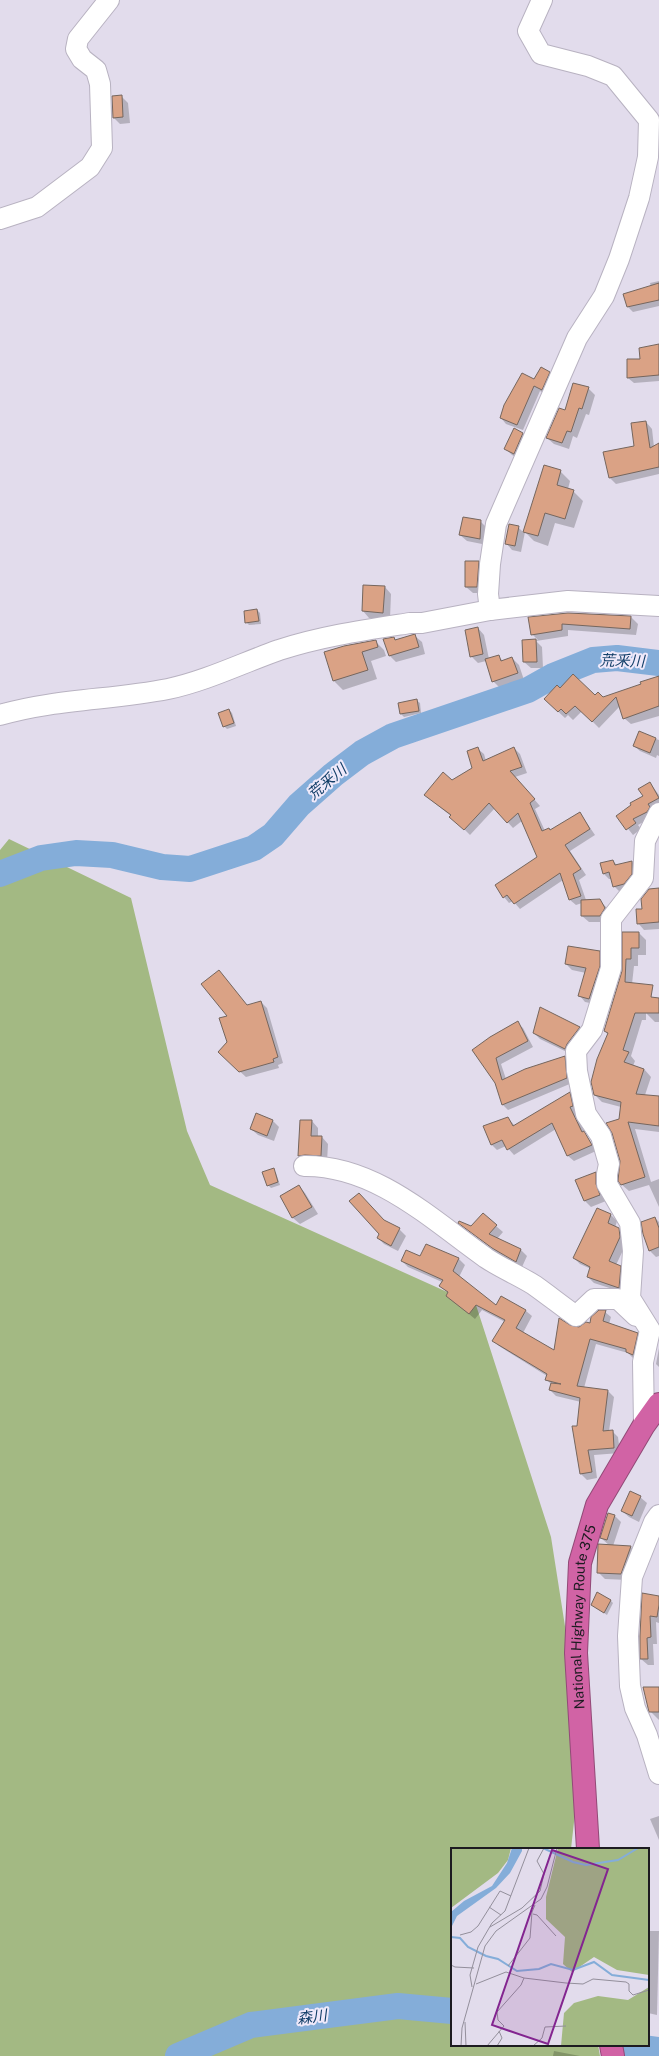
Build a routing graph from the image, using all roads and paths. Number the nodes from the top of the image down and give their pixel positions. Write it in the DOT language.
graph roads {
  1 [pos="109,0"];
  2 [pos="542,0"];
  3 [pos="0,219"];
  4 [pos="659,606"];
  5 [pos="490,610"];
  6 [pos="0,714"];
  7 [pos="659,813"];
  8 [pos="304,1166"];
  9 [pos="650,1330"];
  10 [pos="659,1404"];
  11 [pos="644,1425"];
  12 [pos="659,1515"];
  13 [pos="659,1774"];
  14 [pos="588,1848"];
  15 [pos="612,2046"];
  16 [pos="613,2056"];
  1 -- 3 [label="street"];
  2 -- 5 [label="street"];
  4 -- 5 [label="street"];
  5 -- 6 [label="street"];
  7 -- 9 [label="street"];
  8 -- 9 [label="street"];
  9 -- 11 [label="street"];
  10 -- 11 [label="highway, National Highway Route 375"];
  11 -- 14 [label="highway, National Highway Route 375"];
  12 -- 13 [label="street"];
  15 -- 16 [label="highway"];
}
